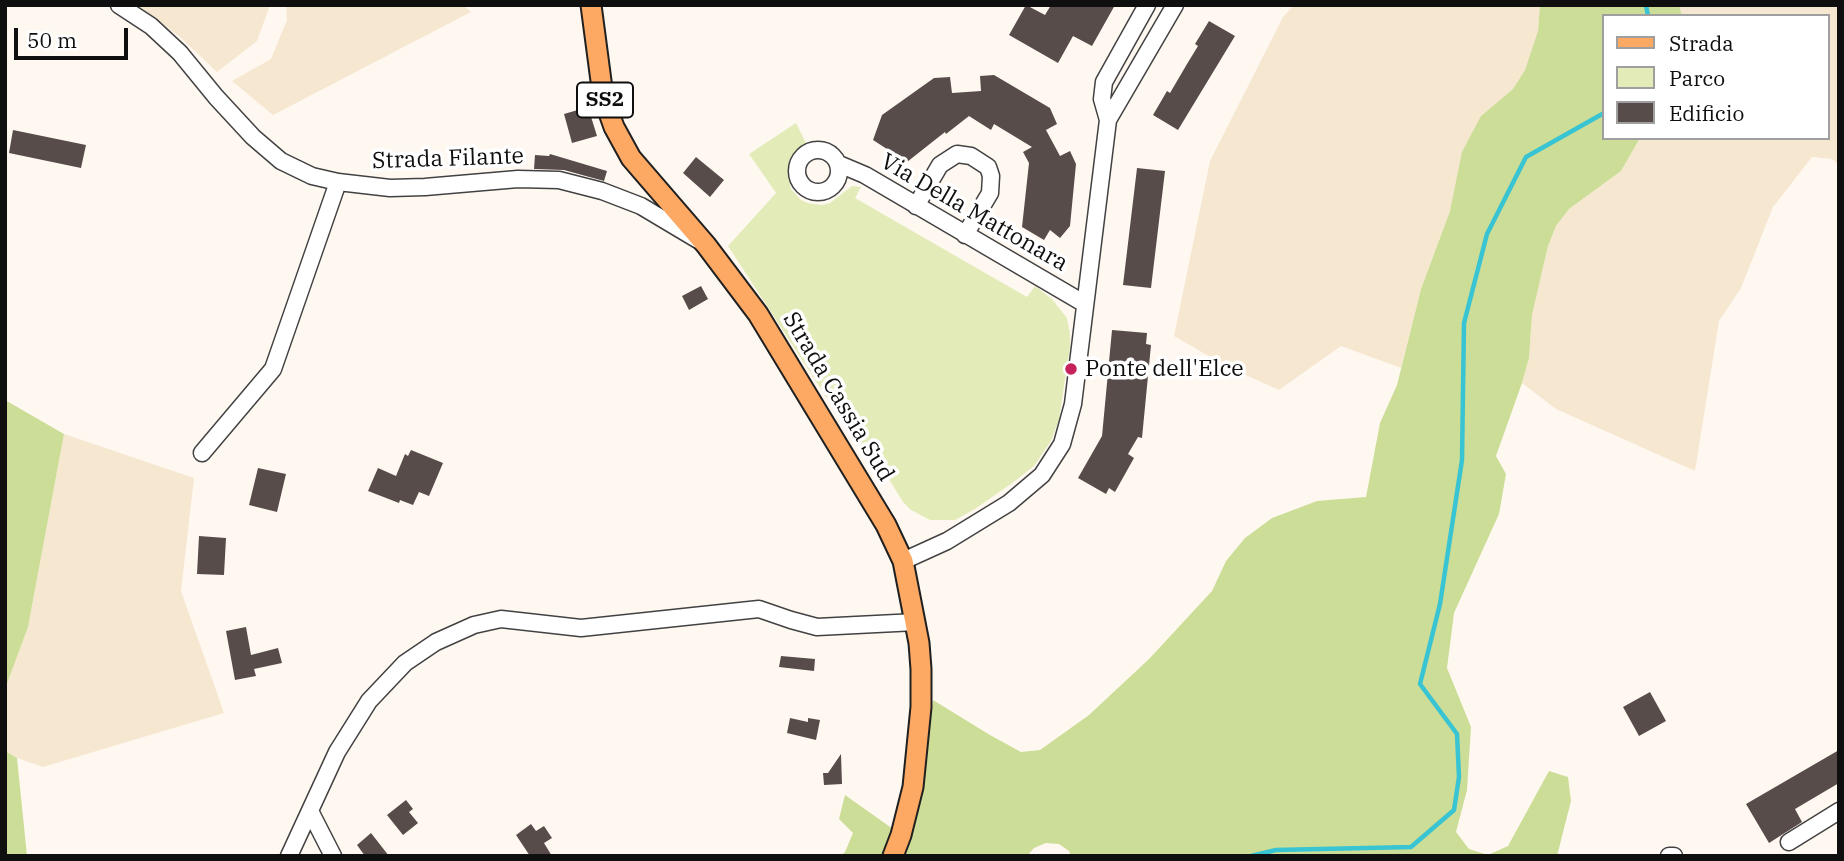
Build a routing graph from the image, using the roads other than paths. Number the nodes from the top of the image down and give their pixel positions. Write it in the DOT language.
graph roads {
  1 [pos="119,5"];
  2 [pos="592,5"];
  3 [pos="1147,5"];
  4 [pos="1175,5"];
  5 [pos="1108,120"];
  6 [pos="839,164"];
  7 [pos="338,183"];
  8 [pos="916,206"];
  9 [pos="965,235"];
  10 [pos="706,245"];
  11 [pos="1085,304"];
  12 [pos="202,453"];
  13 [pos="903,561"];
  14 [pos="916,622"];
  15 [pos="310,811"];
  16 [pos="1839,811"];
  17 [pos="1789,842"];
  18 [pos="289,856"];
  19 [pos="333,856"];
  20 [pos="893,856"];
  1 -- 7 [label="street, Strada Filante"];
  2 -- 10 [label="main road, Strada Cassia Sud / SS2"];
  3 -- 5 [label="street"];
  4 -- 5 [label="street"];
  5 -- 11 [label="street"];
  6 -- 8 [label="street, Via Della Mattonara"];
  7 -- 10 [label="street, Strada Filante"];
  7 -- 12 [label="street"];
  8 -- 9 [label="street, Via Della Mattonara"];
  8 -- 9 [label="street"];
  9 -- 11 [label="street, Via Della Mattonara"];
  10 -- 13 [label="main road, Strada Cassia Sud"];
  11 -- 13 [label="street"];
  13 -- 14 [label="main road, Strada Cassia Sud"];
  14 -- 15 [label="street"];
  14 -- 20 [label="main road, Strada Cassia Sud"];
  15 -- 18 [label="street"];
  15 -- 19 [label="street"];
  16 -- 17 [label="street"];
}
